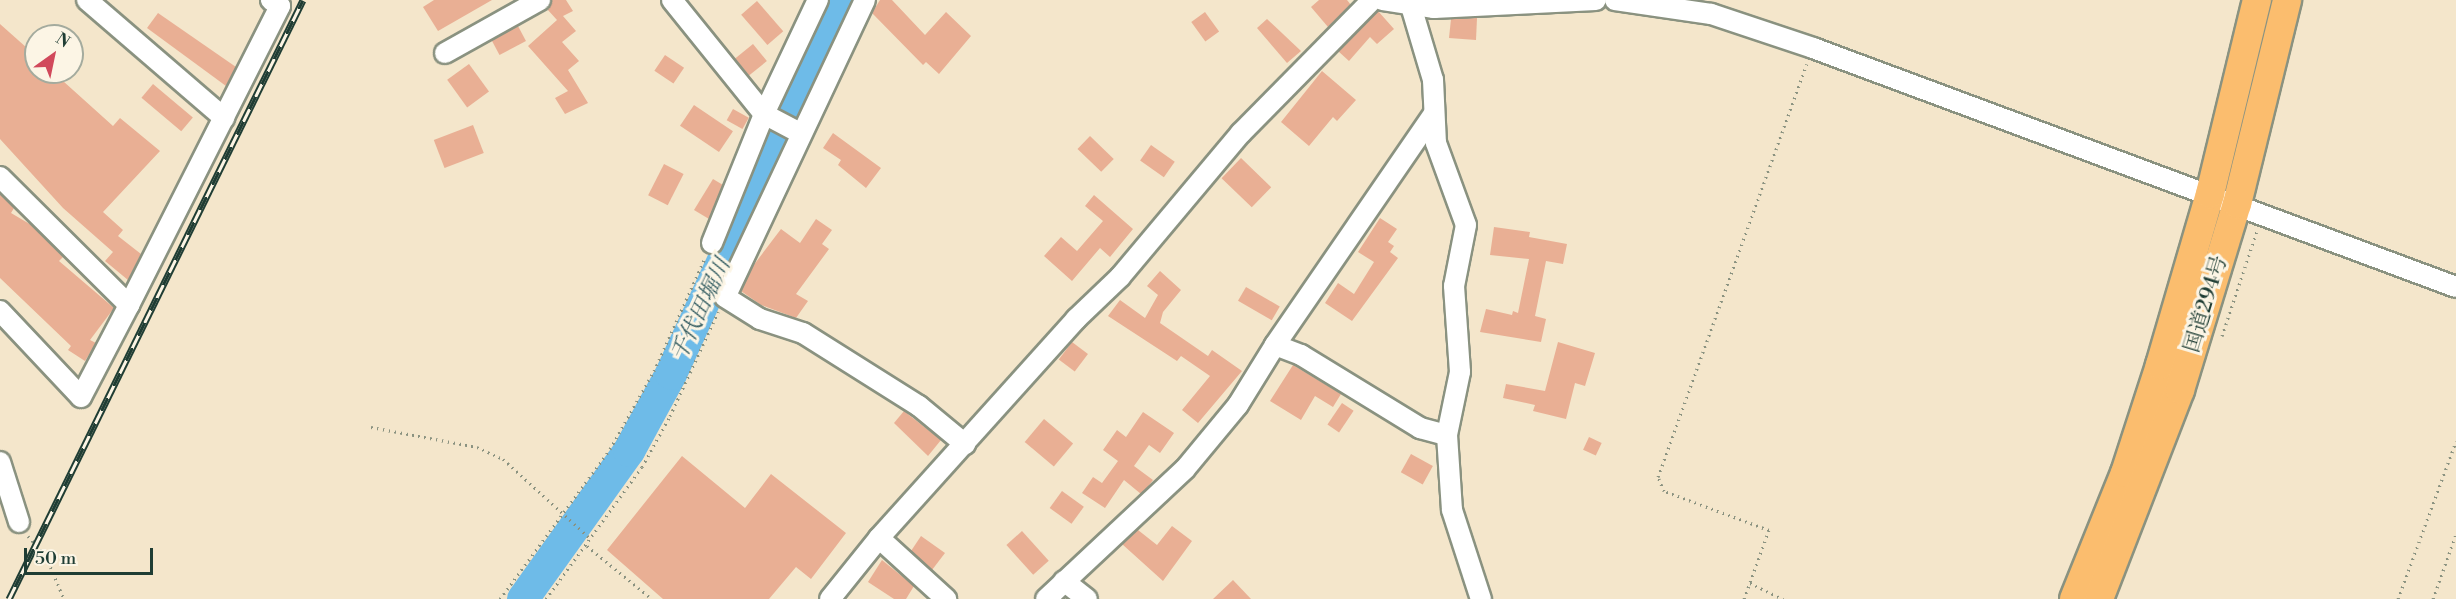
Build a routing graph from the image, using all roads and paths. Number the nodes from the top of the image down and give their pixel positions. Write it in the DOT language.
graph roads {
  1 [pos="87,0"];
  2 [pos="271,0"];
  3 [pos="540,0"];
  4 [pos="672,0"];
  5 [pos="818,0"];
  6 [pos="865,0"];
  7 [pos="1372,0"];
  8 [pos="1383,0"];
  9 [pos="1596,0"];
  10 [pos="1615,0"];
  11 [pos="2257,0"];
  12 [pos="2287,0"];
  13 [pos="1411,6"];
  14 [pos="1813,48"];
  15 [pos="445,53"];
  16 [pos="764,114"];
  17 [pos="1434,114"];
  18 [pos="224,118"];
  19 [pos="800,133"];
  20 [pos="0,177"];
  21 [pos="2210,194"];
  22 [pos="2237,204"];
  23 [pos="712,243"];
  24 [pos="2456,288"];
  25 [pos="725,297"];
  26 [pos="129,305"];
  27 [pos="0,311"];
  28 [pos="1275,345"];
  29 [pos="371,427"];
  30 [pos="1447,435"];
  31 [pos="2456,441"];
  32 [pos="965,444"];
  33 [pos="0,462"];
  34 [pos="564,514"];
  35 [pos="19,522"];
  36 [pos="2456,534"];
  37 [pos="879,538"];
  38 [pos="592,540"];
  39 [pos="587,546"];
  40 [pos="1064,581"];
  41 [pos="1750,583"];
  42 [pos="64,599"];
  43 [pos="500,599"];
  44 [pos="546,599"];
  45 [pos="652,599"];
  46 [pos="830,599"];
  47 [pos="946,599"];
  48 [pos="1046,599"];
  49 [pos="1087,599"];
  50 [pos="1481,599"];
  51 [pos="1744,599"];
  52 [pos="1783,599"];
  53 [pos="2074,599"];
  54 [pos="2099,599"];
  55 [pos="2398,599"];
  56 [pos="2433,599"];
  1 -- 18 [label="street"];
  2 -- 18 [label="street"];
  3 -- 15 [label="street"];
  4 -- 16 [label="street"];
  5 -- 16 [label="street"];
  6 -- 19 [label="street"];
  7 -- 32 [label="street"];
  8 -- 13 [label="street"];
  9 -- 13 [label="street"];
  10 -- 14 [label="street"];
  11 -- 21 [label="highway, 国道294号"];
  12 -- 22 [label="highway, 国道294号"];
  13 -- 17 [label="street"];
  14 -- 21 [label="street"];
  14 -- 41 [label="path"];
  16 -- 19 [label="street"];
  16 -- 23 [label="street"];
  17 -- 28 [label="street"];
  17 -- 30 [label="street"];
  18 -- 26 [label="street"];
  19 -- 25 [label="street"];
  20 -- 26 [label="street"];
  21 -- 22 [label="street"];
  21 -- 53 [label="highway, 国道294号"];
  22 -- 24 [label="street"];
  22 -- 54 [label="highway, 国道294号"];
  23 -- 34 [label="path"];
  25 -- 32 [label="street"];
  25 -- 38 [label="path"];
  26 -- 27 [label="street"];
  28 -- 30 [label="street"];
  28 -- 40 [label="street"];
  29 -- 34 [label="path"];
  30 -- 50 [label="street"];
  31 -- 55 [label="path"];
  32 -- 37 [label="street"];
  33 -- 35 [label="street"];
  34 -- 38 [label="path"];
  34 -- 43 [label="path"];
  35 -- 42 [label="path"];
  36 -- 56 [label="path"];
  37 -- 46 [label="street"];
  37 -- 47 [label="street"];
  38 -- 39 [label="path"];
  39 -- 44 [label="path"];
  39 -- 45 [label="path"];
  40 -- 48 [label="street"];
  40 -- 49 [label="street"];
  41 -- 51 [label="path"];
  41 -- 52 [label="path"];
}
